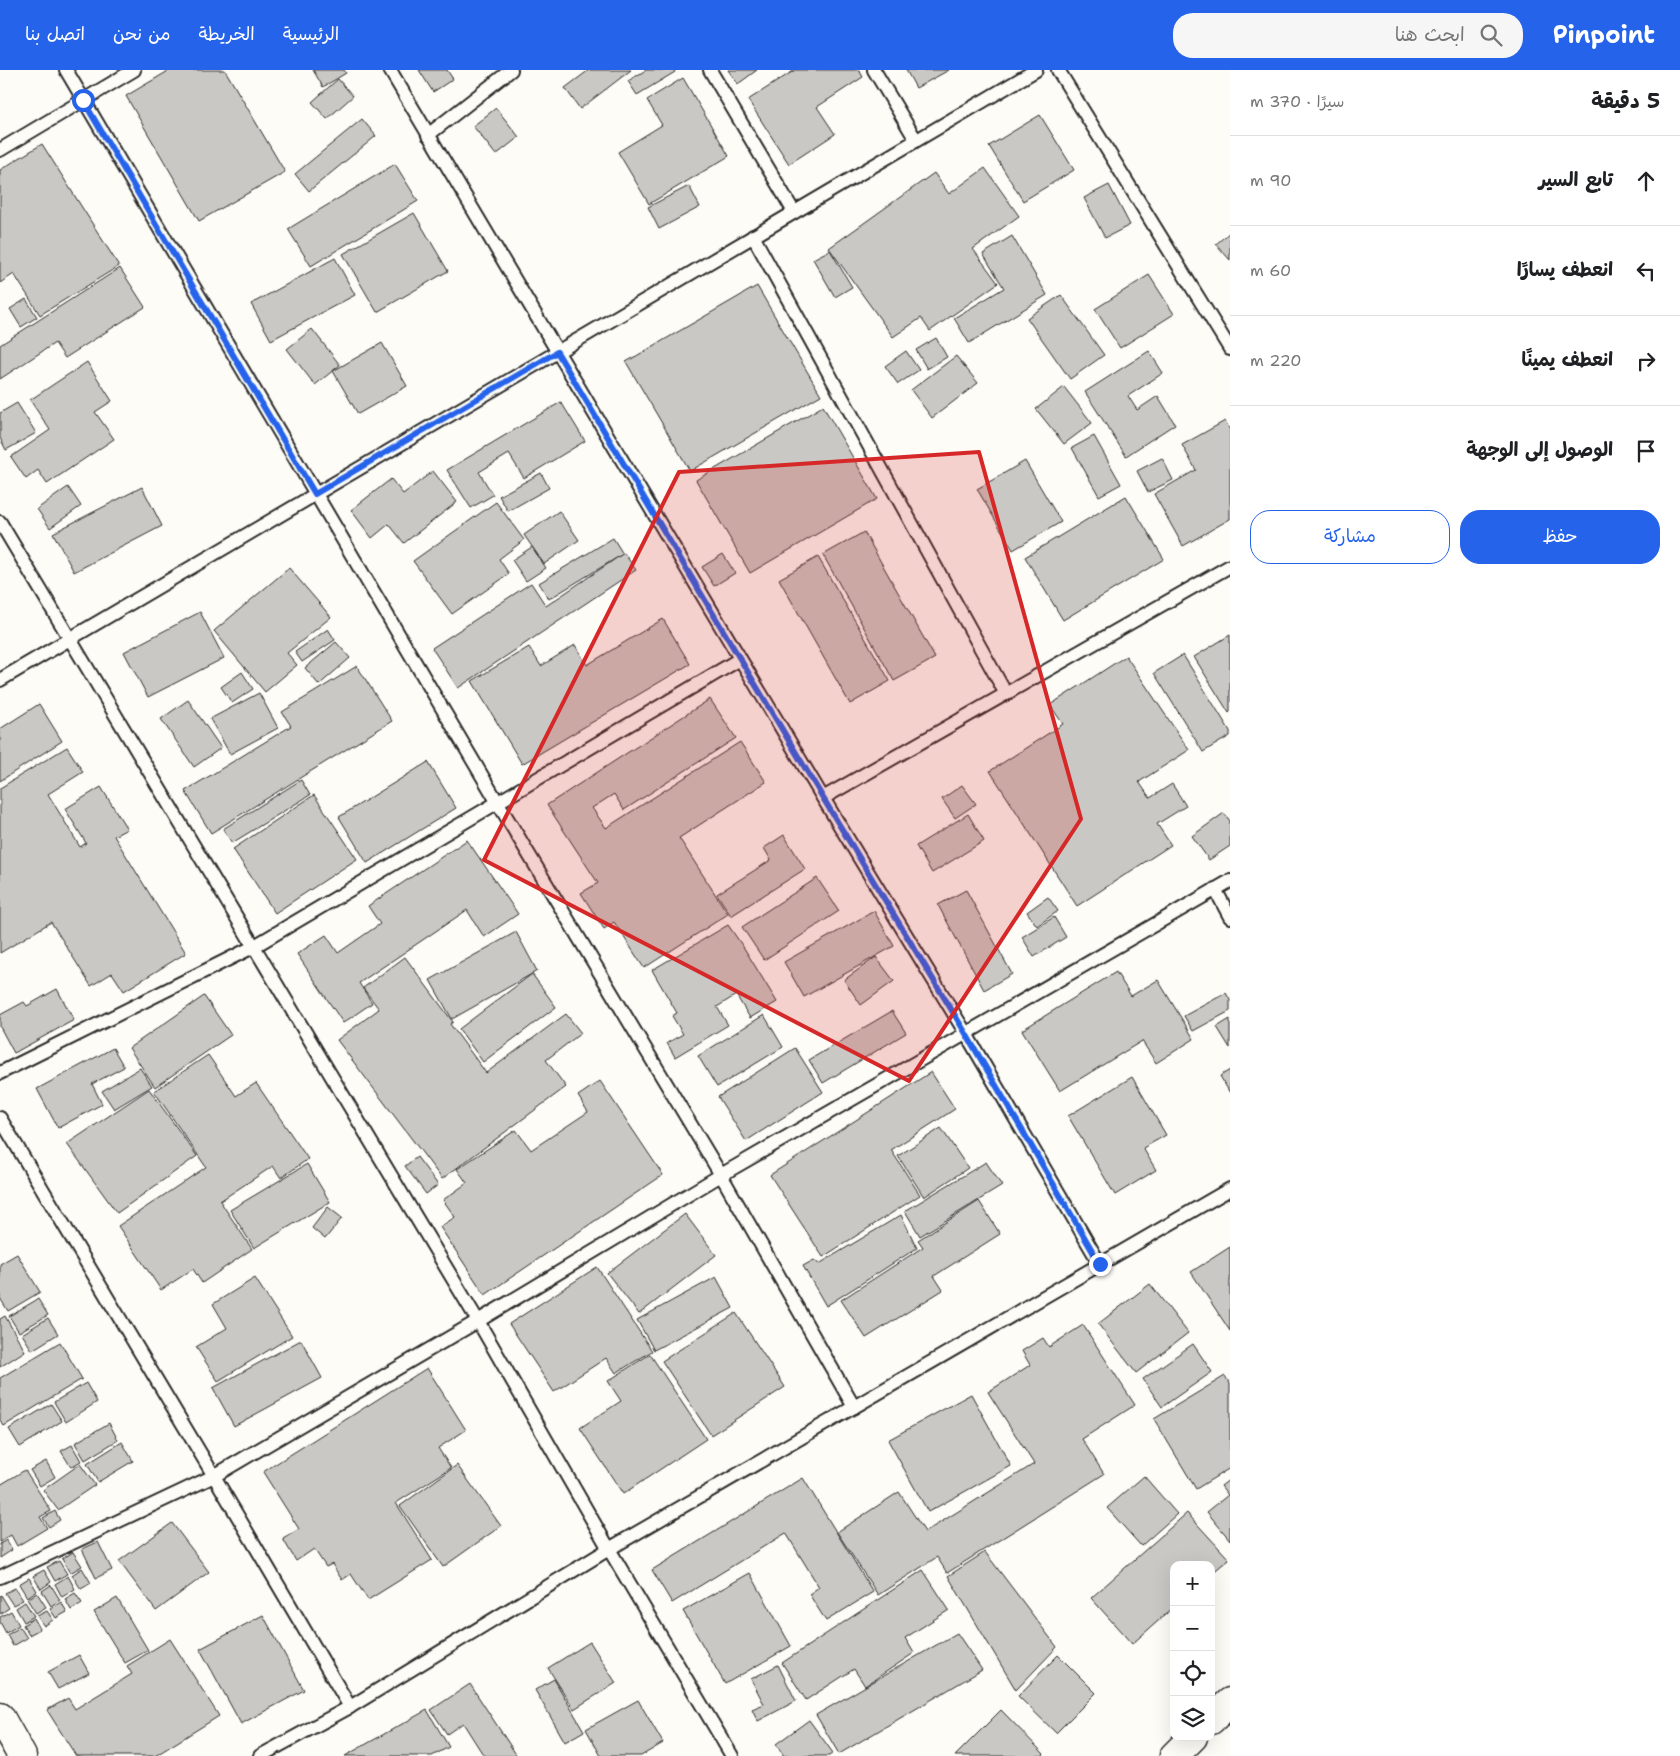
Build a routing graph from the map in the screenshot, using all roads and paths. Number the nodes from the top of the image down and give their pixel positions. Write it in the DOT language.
graph roads {
  1 [pos="66,70"];
  2 [pos="134,70"];
  3 [pos="390,70"];
  4 [pos="512,70"];
  5 [pos="710,70"];
  6 [pos="874,70"];
  7 [pos="1036,70"];
  8 [pos="1058,70"];
  9 [pos="83,100"];
  10 [pos="428,134"];
  11 [pos="916,140"];
  12 [pos="0,150"];
  13 [pos="794,212"];
  14 [pos="753,236"];
  15 [pos="1230,349"];
  16 [pos="557,352"];
  17 [pos="315,494"];
  18 [pos="0,522"];
  19 [pos="1230,566"];
  20 [pos="70,639"];
  21 [pos="740,659"];
  22 [pos="0,680"];
  23 [pos="1006,694"];
  24 [pos="823,798"];
  25 [pos="498,803"];
  26 [pos="1230,881"];
  27 [pos="1215,889"];
  28 [pos="1230,917"];
  29 [pos="253,947"];
  30 [pos="965,1032"];
  31 [pos="0,1073"];
  32 [pos="0,1118"];
  33 [pos="720,1175"];
  34 [pos="1230,1189"];
  35 [pos="1100,1264"];
  36 [pos="478,1321"];
  37 [pos="854,1407"];
  38 [pos="214,1476"];
  39 [pos="609,1549"];
  40 [pos="0,1577"];
  41 [pos="1230,1702"];
  42 [pos="350,1707"];
  43 [pos="1215,1716"];
  44 [pos="0,1717"];
  45 [pos="1189,1741"];
  46 [pos="22,1756"];
  47 [pos="260,1756"];
  48 [pos="732,1756"];
  49 [pos="1174,1756"];
  1 -- 9 [label="lane"];
  2 -- 9 [label="lane"];
  3 -- 10 [label="lane"];
  4 -- 10 [label="lane"];
  5 -- 13 [label="lane"];
  6 -- 11 [label="lane"];
  7 -- 11 [label="lane"];
  8 -- 15 [label="lane"];
  9 -- 12 [label="lane"];
  9 -- 17 [label="lane"];
  10 -- 16 [label="lane"];
  11 -- 13 [label="lane"];
  13 -- 14 [label="lane"];
  14 -- 16 [label="lane"];
  14 -- 23 [label="lane"];
  16 -- 17 [label="lane"];
  16 -- 21 [label="lane"];
  17 -- 20 [label="lane"];
  17 -- 25 [label="lane"];
  18 -- 20 [label="lane"];
  19 -- 23 [label="lane"];
  20 -- 22 [label="lane"];
  20 -- 29 [label="lane"];
  21 -- 24 [label="lane"];
  21 -- 25 [label="lane"];
  23 -- 24 [label="lane"];
  24 -- 30 [label="lane"];
  25 -- 29 [label="lane"];
  25 -- 33 [label="lane"];
  26 -- 27 [label="lane"];
  27 -- 28 [label="lane"];
  27 -- 30 [label="lane"];
  29 -- 31 [label="lane"];
  29 -- 36 [label="lane"];
  30 -- 33 [label="lane"];
  30 -- 35 [label="lane"];
  32 -- 38 [label="lane"];
  33 -- 36 [label="lane"];
  33 -- 37 [label="lane"];
  34 -- 35 [label="lane"];
  35 -- 37 [label="lane"];
  36 -- 38 [label="lane"];
  36 -- 39 [label="lane"];
  37 -- 39 [label="lane"];
  38 -- 40 [label="lane"];
  38 -- 42 [label="lane"];
  39 -- 42 [label="lane"];
  39 -- 48 [label="lane"];
  41 -- 43 [label="street"];
  42 -- 47 [label="lane"];
  44 -- 46 [label="street"];
  45 -- 49 [label="street"];
}
